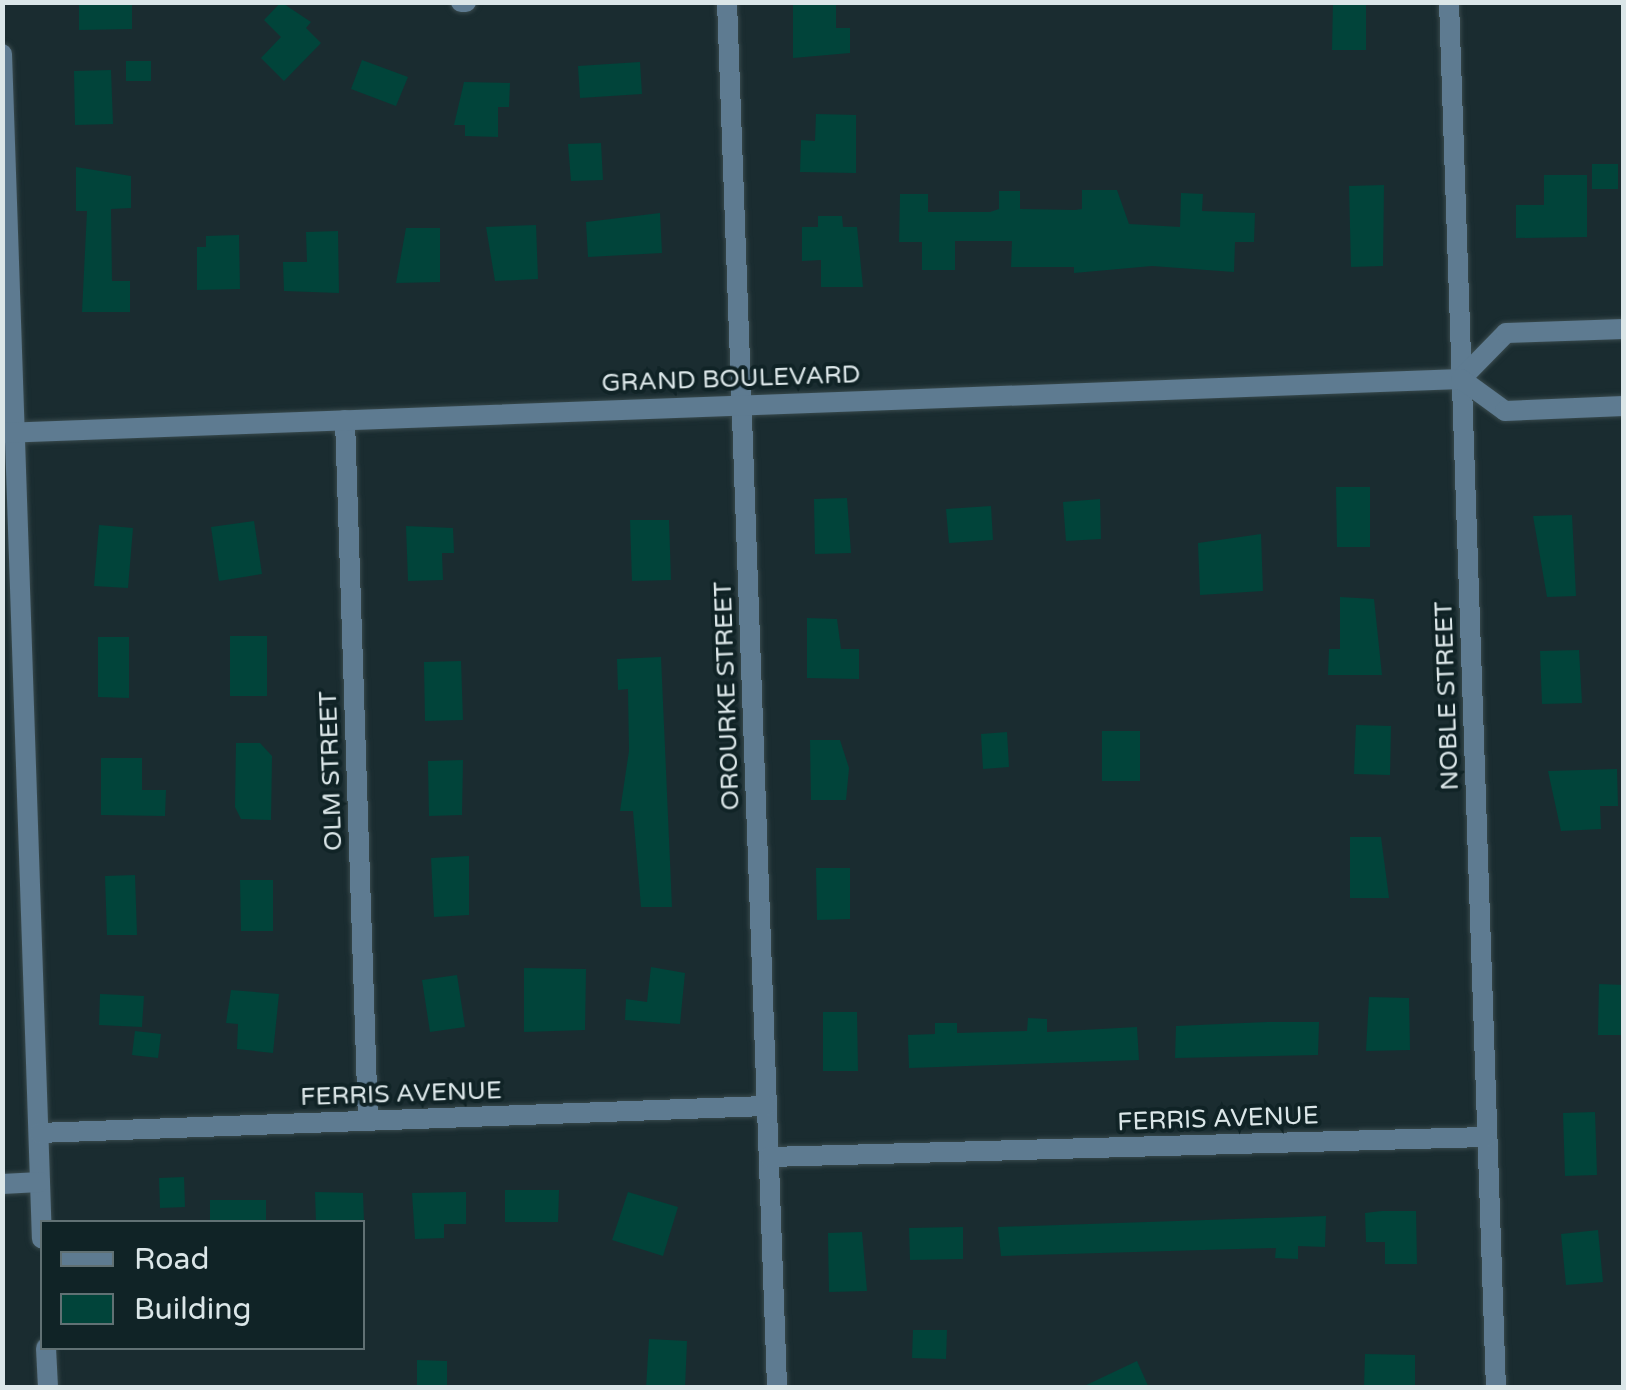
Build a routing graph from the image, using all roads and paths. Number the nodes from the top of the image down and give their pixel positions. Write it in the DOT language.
graph roads {
  1 [pos="726,2"];
  2 [pos="1448,2"];
  3 [pos="2,54"];
  4 [pos="1624,330"];
  5 [pos="1461,379"];
  6 [pos="741,404"];
  7 [pos="1624,406"];
  8 [pos="345,420"];
  9 [pos="9,432"];
  10 [pos="766,1106"];
  11 [pos="368,1120"];
  12 [pos="39,1133"];
  13 [pos="1488,1137"];
  14 [pos="769,1157"];
  15 [pos="40,1182"];
  16 [pos="2,1184"];
  17 [pos="41,1220"];
  18 [pos="46,1350"];
  19 [pos="48,1388"];
  20 [pos="777,1388"];
  21 [pos="1496,1388"];
  1 -- 6 [label="street, OROURKE STREET"];
  2 -- 5 [label="street, NOBLE STREET"];
  3 -- 9 [label="street"];
  4 -- 5 [label="street"];
  5 -- 6 [label="street, GRAND BOULEVARD"];
  5 -- 7 [label="street"];
  5 -- 13 [label="street, NOBLE STREET"];
  6 -- 8 [label="street, GRAND BOULEVARD"];
  6 -- 10 [label="street, OROURKE STREET"];
  8 -- 9 [label="street, GRAND BOULEVARD"];
  8 -- 11 [label="street, OLM STREET"];
  9 -- 12 [label="street"];
  10 -- 11 [label="street, FERRIS AVENUE"];
  10 -- 14 [label="street, OROURKE STREET"];
  11 -- 12 [label="street, FERRIS AVENUE"];
  12 -- 15 [label="street"];
  13 -- 14 [label="street, FERRIS AVENUE"];
  13 -- 21 [label="street, NOBLE STREET"];
  14 -- 20 [label="street, OROURKE STREET"];
  15 -- 16 [label="street"];
  15 -- 17 [label="street"];
  18 -- 19 [label="street"];
}
